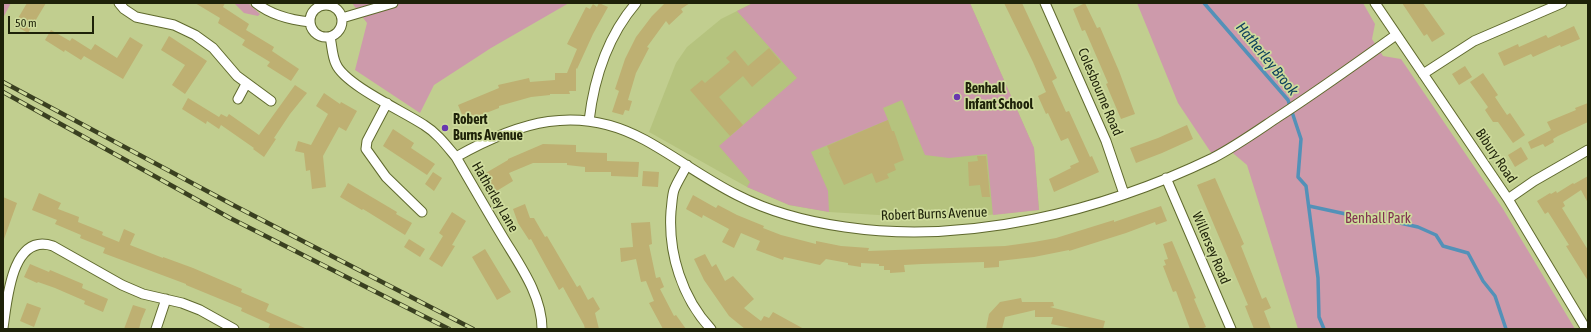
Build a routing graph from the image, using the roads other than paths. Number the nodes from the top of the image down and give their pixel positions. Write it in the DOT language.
graph roads {
  1 [pos="119,3"];
  2 [pos="256,3"];
  3 [pos="393,3"];
  4 [pos="636,3"];
  5 [pos="1045,3"];
  6 [pos="1375,3"];
  7 [pos="1562,3"];
  8 [pos="324,4"];
  9 [pos="342,18"];
  10 [pos="310,22"];
  11 [pos="1396,35"];
  12 [pos="330,37"];
  13 [pos="1423,74"];
  14 [pos="246,84"];
  15 [pos="238,99"];
  16 [pos="271,100"];
  17 [pos="387,103"];
  18 [pos="589,121"];
  19 [pos="1588,150"];
  20 [pos="456,157"];
  21 [pos="687,165"];
  22 [pos="1166,178"];
  23 [pos="1124,194"];
  24 [pos="1508,199"];
  25 [pos="422,212"];
  26 [pos="166,299"];
  27 [pos="1584,316"];
  28 [pos="3,328"];
  29 [pos="156,329"];
  30 [pos="234,329"];
  31 [pos="542,329"];
  32 [pos="711,329"];
  33 [pos="1231,329"];
  34 [pos="1586,329"];
  1 -- 14 [label="street"];
  2 -- 10 [label="street"];
  3 -- 9 [label="street"];
  4 -- 18 [label="street"];
  5 -- 23 [label="street, Colesbourne Road"];
  6 -- 11 [label="street, Bibury Road"];
  7 -- 13 [label="street"];
  8 -- 9 [label="street"];
  8 -- 10 [label="street"];
  9 -- 12 [label="street"];
  10 -- 12 [label="street"];
  11 -- 13 [label="street, Bibury Road"];
  11 -- 22 [label="street, Robert Burns Avenue"];
  12 -- 17 [label="street, Hatherley Lane"];
  13 -- 24 [label="street, Bibury Road"];
  14 -- 15 [label="street"];
  14 -- 16 [label="street"];
  17 -- 20 [label="street, Hatherley Lane"];
  17 -- 25 [label="street"];
  18 -- 20 [label="street, Robert Burns Avenue"];
  18 -- 21 [label="street, Robert Burns Avenue"];
  19 -- 24 [label="street"];
  20 -- 31 [label="street, Hatherley Lane"];
  21 -- 23 [label="street, Robert Burns Avenue"];
  21 -- 32 [label="street"];
  22 -- 23 [label="street, Robert Burns Avenue"];
  22 -- 33 [label="street, Willersey Road"];
  24 -- 27 [label="street, Bibury Road"];
  26 -- 28 [label="street"];
  26 -- 29 [label="street"];
  26 -- 30 [label="street"];
  27 -- 34 [label="street, Bibury Road"];
}
